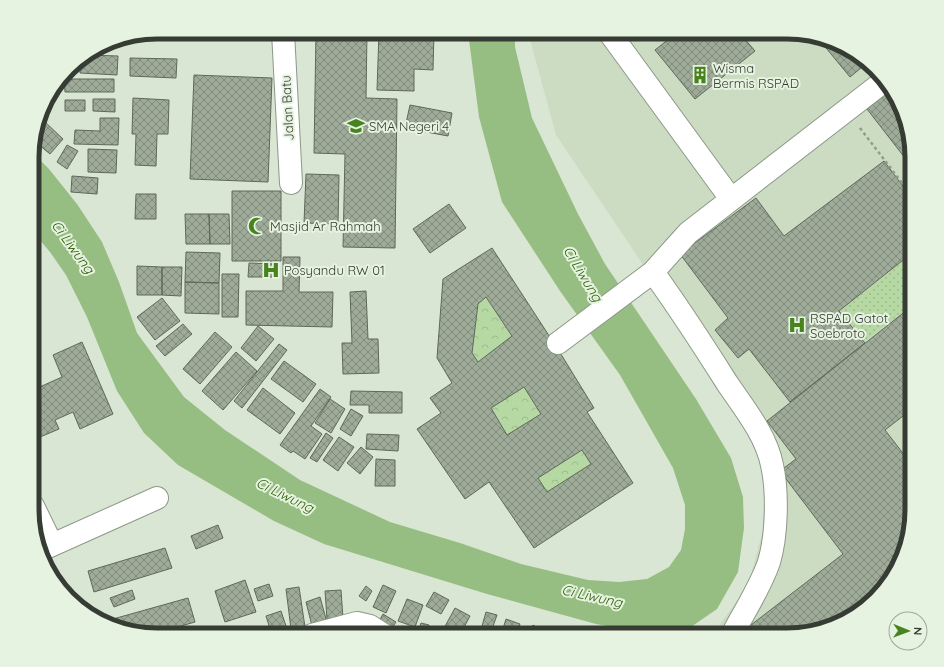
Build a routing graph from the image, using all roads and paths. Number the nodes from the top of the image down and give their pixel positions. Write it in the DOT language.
graph roads {
  1 [pos="283,39"];
  2 [pos="614,39"];
  3 [pos="880,84"];
  4 [pos="846,111"];
  5 [pos="291,183"];
  6 [pos="905,187"];
  7 [pos="731,199"];
  8 [pos="653,272"];
  9 [pos="558,344"];
  10 [pos="157,498"];
  11 [pos="41,530"];
  12 [pos="46,547"];
  13 [pos="338,628"];
  14 [pos="373,628"];
  15 [pos="736,628"];
  1 -- 5 [label="street, Jalan Batu"];
  2 -- 7 [label="street"];
  3 -- 4 [label="street"];
  4 -- 6 [label="path"];
  4 -- 7 [label="street"];
  7 -- 8 [label="street"];
  8 -- 9 [label="street"];
  8 -- 15 [label="street"];
  10 -- 12 [label="street"];
  11 -- 12 [label="street"];
  13 -- 14 [label="street"];
}
